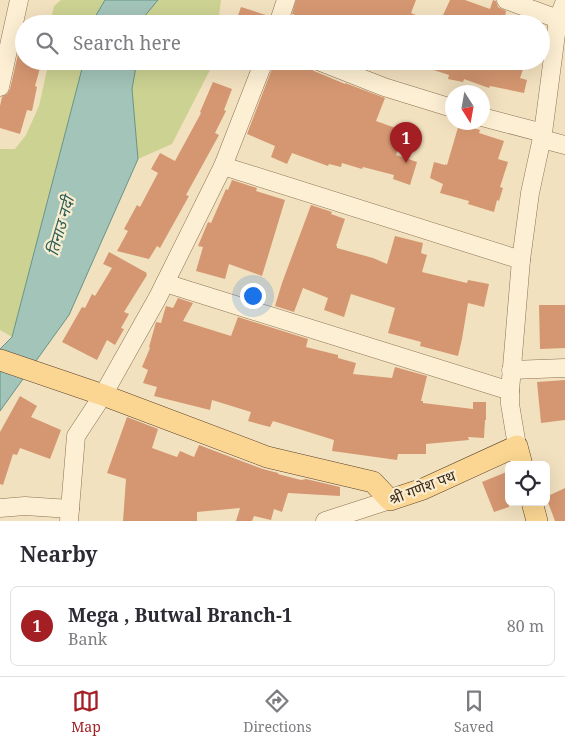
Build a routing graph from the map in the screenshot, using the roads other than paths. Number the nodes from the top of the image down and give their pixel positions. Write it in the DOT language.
graph roads {
  1 [pos="19,0"];
  2 [pos="286,0"];
  3 [pos="506,0"];
  4 [pos="565,1"];
  5 [pos="16,15"];
  6 [pos="281,15"];
  7 [pos="547,15"];
  8 [pos="550,16"];
  9 [pos="15,18"];
  10 [pos="558,19"];
  11 [pos="260,70"];
  12 [pos="341,70"];
  13 [pos="0,87"];
  14 [pos="445,106"];
  15 [pos="490,120"];
  16 [pos="542,136"];
  17 [pos="565,145"];
  18 [pos="223,166"];
  19 [pos="521,260"];
  20 [pos="165,284"];
  21 [pos="0,360"];
  22 [pos="565,368"];
  23 [pos="511,370"];
  24 [pos="510,391"];
  25 [pos="102,396"];
  26 [pos="520,455"];
  27 [pos="390,500"];
  28 [pos="533,506"];
  29 [pos="0,508"];
  30 [pos="70,515"];
  31 [pos="325,521"];
  32 [pos="537,521"];
  1 -- 5 [label="street"];
  2 -- 6 [label="street"];
  3 -- 7 [label="street"];
  4 -- 10 [label="street"];
  8 -- 10 [label="street"];
  9 -- 13 [label="street"];
  10 -- 16 [label="street"];
  11 -- 18 [label="street"];
  12 -- 14 [label="street"];
  15 -- 16 [label="street"];
  16 -- 17 [label="street"];
  16 -- 19 [label="street"];
  18 -- 19 [label="street"];
  18 -- 20 [label="street"];
  19 -- 23 [label="street"];
  20 -- 24 [label="street"];
  20 -- 25 [label="street"];
  21 -- 25 [label="main road"];
  22 -- 23 [label="street"];
  23 -- 24 [label="street"];
  24 -- 26 [label="street"];
  25 -- 27 [label="main road"];
  25 -- 30 [label="street"];
  26 -- 27 [label="main road, श्री गणेश पथ"];
  27 -- 31 [label="street, श्री गणेश पथ"];
  28 -- 32 [label="main road"];
  29 -- 30 [label="street"];
}
